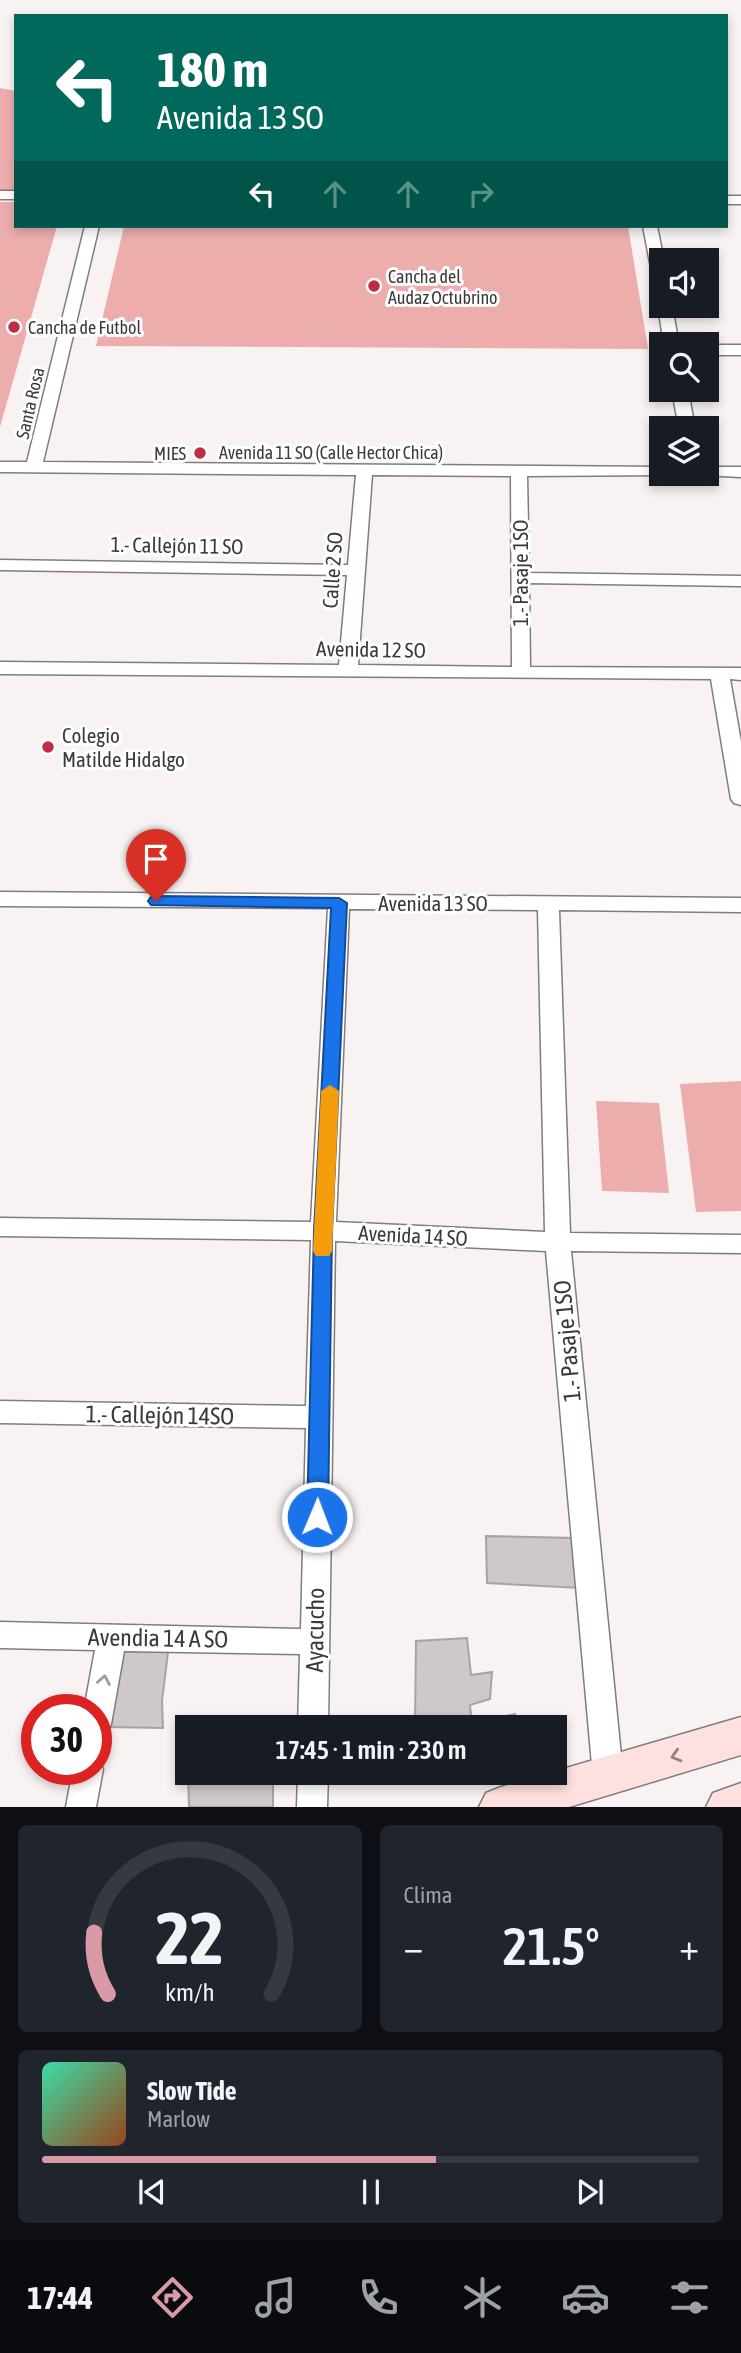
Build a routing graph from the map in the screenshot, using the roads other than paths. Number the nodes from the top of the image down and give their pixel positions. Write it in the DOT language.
graph roads {
  1 [pos="92,228"];
  2 [pos="650,228"];
  3 [pos="654,248"];
  4 [pos="719,349"];
  5 [pos="741,349"];
  6 [pos="2,467"];
  7 [pos="34,467"];
  8 [pos="364,472"];
  9 [pos="519,472"];
  10 [pos="649,472"];
  11 [pos="719,473"];
  12 [pos="740,476"];
  13 [pos="0,486"];
  14 [pos="0,565"];
  15 [pos="354,570"];
  16 [pos="520,578"];
  17 [pos="741,581"];
  18 [pos="0,668"];
  19 [pos="348,671"];
  20 [pos="521,674"];
  21 [pos="741,674"];
  22 [pos="720,675"];
  23 [pos="741,799"];
  24 [pos="0,900"];
  25 [pos="339,903"];
  26 [pos="548,904"];
  27 [pos="741,905"];
  28 [pos="0,1227"];
  29 [pos="323,1231"];
  30 [pos="558,1242"];
  31 [pos="741,1244"];
  32 [pos="0,1412"];
  33 [pos="319,1418"];
  34 [pos="0,1634"];
  35 [pos="112,1637"];
  36 [pos="315,1642"];
  37 [pos="102,1694"];
  38 [pos="313,1715"];
  39 [pos="741,1736"];
  40 [pos="608,1776"];
  41 [pos="85,1785"];
  42 [pos="313,1785"];
  43 [pos="741,1804"];
  44 [pos="81,1807"];
  45 [pos="312,1807"];
  46 [pos="501,1807"];
  47 [pos="728,1807"];
  1 -- 7 [label="street, Santa Rosa"];
  2 -- 3 [label="street"];
  4 -- 5 [label="street"];
  6 -- 7 [label="street, Avenida 11 SO (Calle Hector Chica)"];
  6 -- 13 [label="street"];
  7 -- 8 [label="street, Avenida 11 SO (Calle Hector Chica)"];
  8 -- 9 [label="street, Avenida 11 SO (Calle Hector Chica)"];
  8 -- 15 [label="street, Calle 2 SO"];
  9 -- 10 [label="street, Avenida 11 SO (Calle Hector Chica)"];
  9 -- 16 [label="street, 1.- Pasaje 1SO"];
  11 -- 12 [label="street"];
  14 -- 15 [label="street, 1.- Callejón 11 SO"];
  15 -- 19 [label="street, Calle 2 SO"];
  16 -- 17 [label="street"];
  16 -- 20 [label="street, 1.- Pasaje 1SO"];
  18 -- 19 [label="street, Avenida 12 SO"];
  19 -- 20 [label="street, Avenida 12 SO"];
  20 -- 22 [label="street, Avenida 12 SO"];
  21 -- 22 [label="street, Avenida 12 SO"];
  22 -- 23 [label="street"];
  24 -- 25 [label="street, Avenida 13 SO"];
  25 -- 26 [label="street, Avenida 13 SO"];
  25 -- 29 [label="street, Ayacucho"];
  26 -- 27 [label="street, Avenida 13 SO"];
  26 -- 30 [label="street, 1.- Pasaje 1SO"];
  28 -- 29 [label="street, Avenida 14 SO"];
  29 -- 30 [label="street, Avenida 14 SO"];
  29 -- 33 [label="street, Ayacucho"];
  30 -- 31 [label="street, Avenida 14 SO"];
  30 -- 40 [label="street, 1.- Pasaje 1SO"];
  32 -- 33 [label="street, 1.- Callejón 14SO"];
  33 -- 36 [label="street, Ayacucho"];
  34 -- 35 [label="street, Avendia 14 A SO"];
  35 -- 36 [label="street, Avendia 14 A SO"];
  37 -- 35 [label="street, one-way"];
  36 -- 38 [label="street, Ayacucho"];
  39 -- 40 [label="main road, one-way"];
  40 -- 46 [label="main road"];
  41 -- 44 [label="street"];
  42 -- 45 [label="street"];
  43 -- 47 [label="main road"];
}
